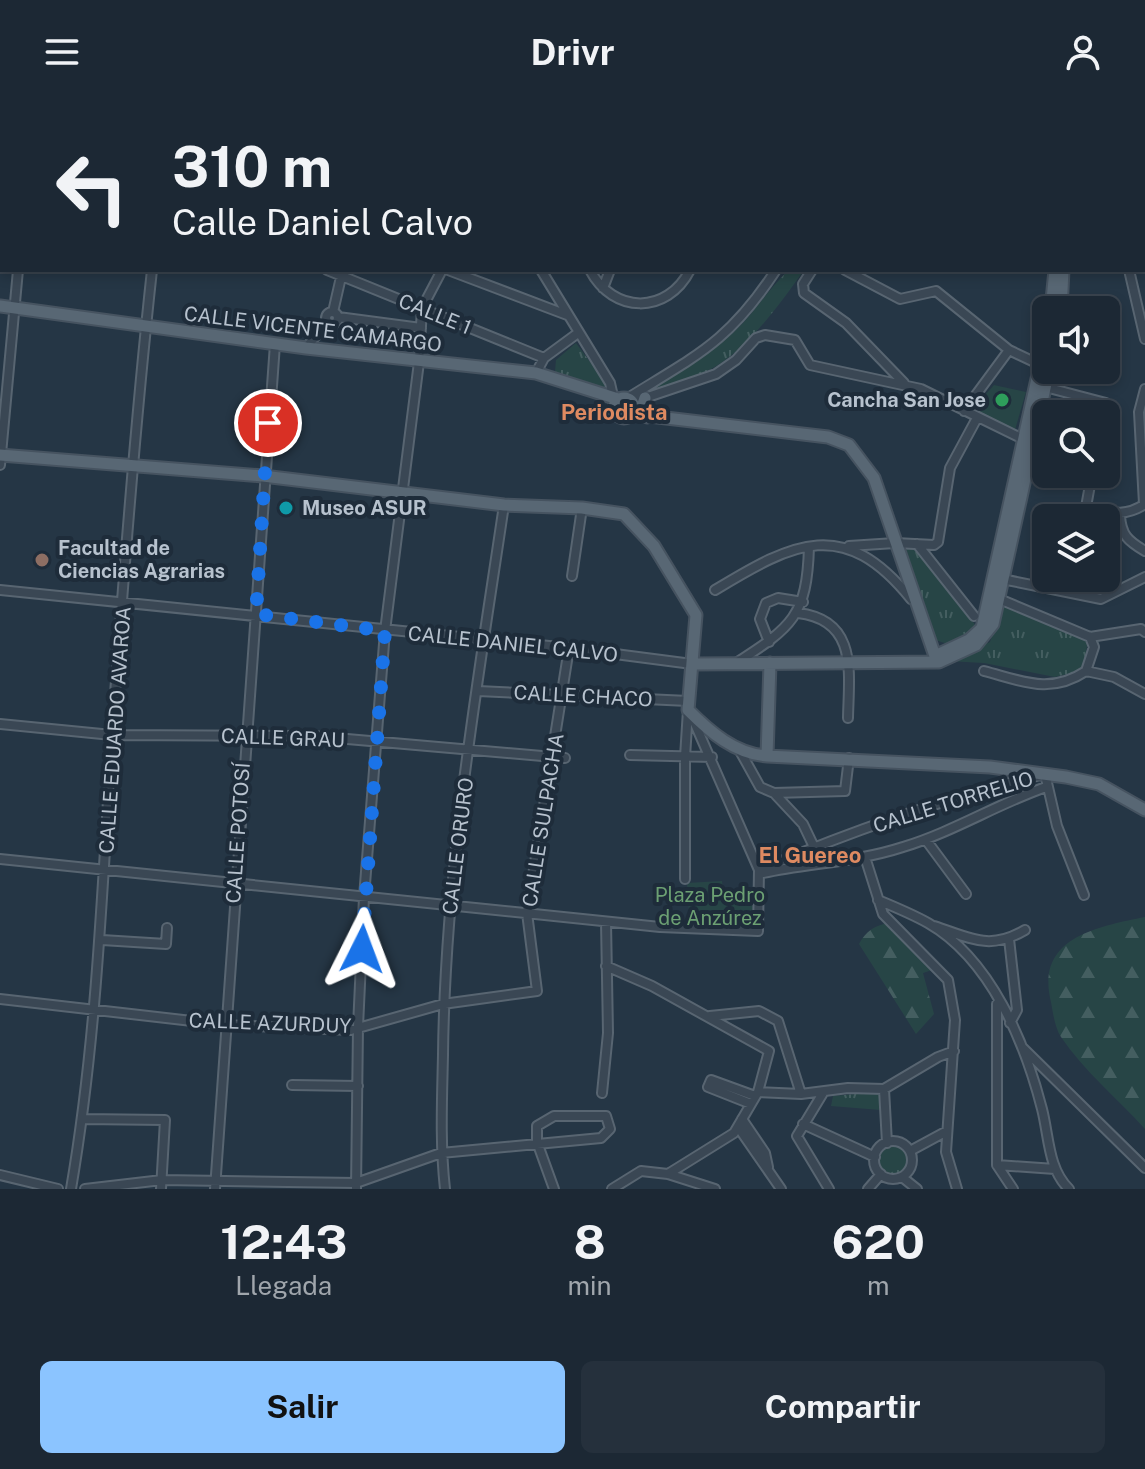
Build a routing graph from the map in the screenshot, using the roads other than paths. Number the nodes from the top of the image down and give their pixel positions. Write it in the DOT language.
graph roads {
  1 [pos="18,272"];
  2 [pos="152,272"];
  3 [pos="331,272"];
  4 [pos="441,272"];
  5 [pos="453,272"];
  6 [pos="542,272"];
  7 [pos="591,272"];
  8 [pos="609,272"];
  9 [pos="689,272"];
  10 [pos="775,272"];
  11 [pos="811,272"];
  12 [pos="849,272"];
  13 [pos="1059,272"];
  14 [pos="1059,272"];
  15 [pos="1129,272"];
  16 [pos="341,277"];
  17 [pos="603,288"];
  18 [pos="1054,296"];
  19 [pos="1060,296"];
  20 [pos="0,306"];
  21 [pos="14,307"];
  22 [pos="422,308"];
  23 [pos="336,314"];
  24 [pos="568,316"];
  25 [pos="146,324"];
  26 [pos="421,328"];
  27 [pos="578,333"];
  28 [pos="1145,339"];
  29 [pos="275,344"];
  30 [pos="306,348"];
  31 [pos="1009,350"];
  32 [pos="544,358"];
  33 [pos="1032,361"];
  34 [pos="419,362"];
  35 [pos="536,373"];
  36 [pos="905,383"];
  37 [pos="1041,384"];
  38 [pos="1045,387"];
  39 [pos="1145,389"];
  40 [pos="645,398"];
  41 [pos="1095,400"];
  42 [pos="623,403"];
  43 [pos="964,411"];
  44 [pos="647,417"];
  45 [pos="977,418"];
  46 [pos="1028,441"];
  47 [pos="0,455"];
  48 [pos="0,465"];
  49 [pos="135,466"];
  50 [pos="263,476"];
  51 [pos="401,492"];
  52 [pos="1145,504"];
  53 [pos="504,505"];
  54 [pos="582,508"];
  55 [pos="1120,515"];
  56 [pos="895,543"];
  57 [pos="917,544"];
  58 [pos="849,546"];
  59 [pos="809,547"];
  60 [pos="1145,551"];
  61 [pos="572,576"];
  62 [pos="1145,577"];
  63 [pos="1002,579"];
  64 [pos="0,590"];
  65 [pos="715,590"];
  66 [pos="997,598"];
  67 [pos="917,600"];
  68 [pos="803,602"];
  69 [pos="123,603"];
  70 [pos="798,613"];
  71 [pos="256,614"];
  72 [pos="974,616"];
  73 [pos="385,631"];
  74 [pos="1145,632"];
  75 [pos="1090,637"];
  76 [pos="484,640"];
  77 [pos="769,642"];
  78 [pos="569,648"];
  79 [pos="932,659"];
  80 [pos="770,663"];
  81 [pos="692,664"];
  82 [pos="735,664"];
  83 [pos="849,665"];
  84 [pos="984,671"];
  85 [pos="1086,671"];
  86 [pos="478,691"];
  87 [pos="1145,694"];
  88 [pos="562,695"];
  89 [pos="688,705"];
  90 [pos="848,718"];
  91 [pos="0,724"];
  92 [pos="112,735"];
  93 [pos="244,736"];
  94 [pos="378,742"];
  95 [pos="470,749"];
  96 [pos="740,751"];
  97 [pos="630,755"];
  98 [pos="767,756"];
  99 [pos="553,757"];
  100 [pos="685,757"];
  101 [pos="712,757"];
  102 [pos="565,758"];
  103 [pos="849,758"];
  104 [pos="1045,774"];
  105 [pos="1046,787"];
  106 [pos="774,793"];
  107 [pos="1145,810"];
  108 [pos="926,840"];
  109 [pos="814,847"];
  110 [pos="865,857"];
  111 [pos="0,859"];
  112 [pos="105,870"];
  113 [pos="759,872"];
  114 [pos="685,879"];
  115 [pos="234,882"];
  116 [pos="966,894"];
  117 [pos="1084,895"];
  118 [pos="364,897"];
  119 [pos="878,900"];
  120 [pos="449,905"];
  121 [pos="527,913"];
  122 [pos="606,922"];
  123 [pos="930,924"];
  124 [pos="167,928"];
  125 [pos="1025,930"];
  126 [pos="1009,939"];
  127 [pos="102,940"];
  128 [pos="606,966"];
  129 [pos="537,991"];
  130 [pos="0,999"];
  131 [pos="996,999"];
  132 [pos="443,1004"];
  133 [pos="95,1011"];
  134 [pos="710,1016"];
  135 [pos="1010,1023"];
  136 [pos="227,1025"];
  137 [pos="358,1027"];
  138 [pos="1023,1047"];
  139 [pos="954,1051"];
  140 [pos="292,1085"];
  141 [pos="358,1086"];
  142 [pos="884,1089"];
  143 [pos="602,1093"];
  144 [pos="823,1093"];
  145 [pos="801,1094"];
  146 [pos="755,1097"];
  147 [pos="83,1119"];
  148 [pos="740,1123"];
  149 [pos="803,1124"];
  150 [pos="947,1131"];
  151 [pos="537,1142"];
  152 [pos="887,1143"];
  153 [pos="910,1151"];
  154 [pos="441,1153"];
  155 [pos="875,1157"];
  156 [pos="997,1165"];
  157 [pos="1145,1168"];
  158 [pos="1055,1169"];
  159 [pos="668,1174"];
  160 [pos="881,1174"];
  161 [pos="0,1175"];
  162 [pos="902,1177"];
  163 [pos="162,1184"];
  164 [pos="215,1184"];
  165 [pos="356,1186"];
  166 [pos="58,1189"];
  167 [pos="71,1189"];
  168 [pos="85,1189"];
  169 [pos="445,1189"];
  170 [pos="554,1189"];
  171 [pos="612,1189"];
  172 [pos="715,1189"];
  173 [pos="781,1189"];
  174 [pos="829,1189"];
  175 [pos="868,1189"];
  176 [pos="917,1189"];
  177 [pos="957,1189"];
  178 [pos="1013,1189"];
  179 [pos="1069,1189"];
  1 -- 21 [label="street"];
  2 -- 25 [label="street, CALLE EDUARDO AVAROA"];
  3 -- 16 [label="street, CALLE 1"];
  4 -- 22 [label="street"];
  5 -- 24 [label="street"];
  6 -- 24 [label="street"];
  7 -- 17 [label="street"];
  8 -- 17 [label="street"];
  9 -- 17 [label="street"];
  10 -- 42 [label="street"];
  11 -- 36 [label="street"];
  12 -- 31 [label="street"];
  13 -- 18 [label="main road"];
  14 -- 19 [label="main road"];
  15 -- 28 [label="street"];
  16 -- 22 [label="street, CALLE 1"];
  16 -- 23 [label="street"];
  20 -- 21 [label="main road, CALLE VICENTE CAMARGO"];
  21 -- 25 [label="main road, CALLE VICENTE CAMARGO"];
  21 -- 47 [label="street"];
  22 -- 26 [label="street"];
  22 -- 32 [label="street, CALLE 1"];
  23 -- 26 [label="street"];
  23 -- 30 [label="street"];
  24 -- 27 [label="street"];
  25 -- 29 [label="main road, CALLE VICENTE CAMARGO"];
  25 -- 49 [label="street, CALLE EDUARDO AVAROA"];
  26 -- 34 [label="street"];
  27 -- 32 [label="street"];
  27 -- 42 [label="street"];
  29 -- 30 [label="main road, CALLE VICENTE CAMARGO"];
  29 -- 50 [label="street, CALLE POTOSÍ"];
  30 -- 34 [label="main road, CALLE VICENTE CAMARGO"];
  31 -- 33 [label="street"];
  31 -- 43 [label="street"];
  32 -- 35 [label="street"];
  34 -- 35 [label="main road, CALLE VICENTE CAMARGO"];
  34 -- 51 [label="street"];
  35 -- 42 [label="main road, CALLE VICENTE CAMARGO"];
  36 -- 40 [label="street"];
  36 -- 43 [label="street"];
  37 -- 46 [label="main road"];
  38 -- 41 [label="street"];
  38 -- 46 [label="main road"];
  39 -- 52 [label="street"];
  40 -- 42 [label="street"];
  40 -- 44 [label="main road"];
  42 -- 44 [label="main road, CALLE VICENTE CAMARGO"];
  43 -- 45 [label="street"];
  44 -- 56 [label="main road, CALLE VICENTE CAMARGO"];
  45 -- 46 [label="street"];
  45 -- 57 [label="street"];
  46 -- 63 [label="main road"];
  46 -- 79 [label="main road"];
  47 -- 48 [label="street"];
  47 -- 49 [label="main road"];
  49 -- 50 [label="main road"];
  49 -- 69 [label="street, CALLE EDUARDO AVAROA"];
  50 -- 51 [label="main road"];
  50 -- 71 [label="street, CALLE POTOSÍ"];
  51 -- 53 [label="main road"];
  51 -- 73 [label="street"];
  52 -- 55 [label="street"];
  53 -- 54 [label="main road"];
  53 -- 76 [label="street, CALLE ORURO"];
  54 -- 61 [label="street"];
  54 -- 81 [label="main road"];
  55 -- 60 [label="street"];
  56 -- 57 [label="street"];
  56 -- 58 [label="street"];
  56 -- 67 [label="main road, CALLE VICENTE CAMARGO"];
  57 -- 72 [label="street"];
  58 -- 59 [label="street"];
  58 -- 67 [label="street"];
  59 -- 65 [label="street"];
  59 -- 68 [label="street"];
  62 -- 63 [label="street"];
  63 -- 66 [label="main road"];
  64 -- 69 [label="street, CALLE DANIEL CALVO"];
  66 -- 75 [label="street"];
  66 -- 79 [label="main road"];
  67 -- 79 [label="main road, CALLE VICENTE CAMARGO"];
  68 -- 70 [label="street"];
  68 -- 77 [label="street"];
  69 -- 71 [label="street, CALLE DANIEL CALVO"];
  69 -- 92 [label="street, CALLE EDUARDO AVAROA"];
  70 -- 77 [label="street"];
  70 -- 83 [label="street"];
  71 -- 73 [label="street, CALLE DANIEL CALVO"];
  71 -- 93 [label="street, CALLE POTOSÍ"];
  73 -- 76 [label="street, CALLE DANIEL CALVO"];
  73 -- 94 [label="street"];
  74 -- 75 [label="street"];
  75 -- 85 [label="street"];
  76 -- 78 [label="street, CALLE DANIEL CALVO"];
  76 -- 86 [label="street, CALLE ORURO"];
  77 -- 82 [label="street"];
  78 -- 81 [label="street, CALLE DANIEL CALVO"];
  78 -- 88 [label="street, CALLE SULPACHA"];
  79 -- 83 [label="main road"];
  80 -- 82 [label="main road"];
  80 -- 83 [label="main road"];
  80 -- 98 [label="main road"];
  81 -- 82 [label="main road"];
  81 -- 89 [label="main road"];
  83 -- 90 [label="street"];
  84 -- 85 [label="street"];
  85 -- 87 [label="street"];
  86 -- 88 [label="street, CALLE CHACO"];
  86 -- 95 [label="street, CALLE ORURO"];
  88 -- 89 [label="street, CALLE CHACO"];
  88 -- 99 [label="street, CALLE SULPACHA"];
  89 -- 96 [label="main road"];
  89 -- 100 [label="street"];
  89 -- 101 [label="street"];
  91 -- 92 [label="street, CALLE GRAU"];
  92 -- 93 [label="street, CALLE GRAU"];
  92 -- 112 [label="street, CALLE EDUARDO AVAROA"];
  93 -- 94 [label="street, CALLE GRAU"];
  93 -- 115 [label="street, CALLE POTOSÍ"];
  94 -- 95 [label="street, CALLE GRAU"];
  94 -- 118 [label="street"];
  95 -- 99 [label="street, CALLE GRAU"];
  95 -- 120 [label="street, CALLE ORURO"];
  96 -- 98 [label="main road"];
  96 -- 106 [label="street"];
  97 -- 100 [label="street"];
  98 -- 103 [label="main road"];
  99 -- 102 [label="street, CALLE GRAU"];
  99 -- 121 [label="street, CALLE SULPACHA"];
  100 -- 101 [label="street"];
  100 -- 114 [label="street"];
  101 -- 113 [label="street"];
  103 -- 104 [label="main road"];
  103 -- 106 [label="street"];
  104 -- 105 [label="street, CALLE TORRELIO"];
  104 -- 107 [label="main road"];
  104 -- 109 [label="street, CALLE TORRELIO"];
  105 -- 108 [label="street"];
  105 -- 117 [label="street, CALLE TORRELIO"];
  106 -- 109 [label="street"];
  108 -- 110 [label="street"];
  108 -- 116 [label="street"];
  109 -- 113 [label="street, CALLE TORRELIO"];
  110 -- 113 [label="street"];
  110 -- 119 [label="street"];
  111 -- 112 [label="street"];
  112 -- 115 [label="street"];
  112 -- 127 [label="street, CALLE EDUARDO AVAROA"];
  113 -- 122 [label="street"];
  115 -- 118 [label="street"];
  115 -- 136 [label="street, CALLE POTOSÍ"];
  118 -- 120 [label="street"];
  118 -- 137 [label="street"];
  119 -- 123 [label="street"];
  119 -- 139 [label="street"];
  120 -- 121 [label="street"];
  120 -- 132 [label="street, CALLE ORURO"];
  121 -- 122 [label="street"];
  121 -- 129 [label="street, CALLE SULPACHA"];
  122 -- 128 [label="street"];
  123 -- 126 [label="street"];
  123 -- 131 [label="street"];
  124 -- 127 [label="street"];
  125 -- 126 [label="street"];
  126 -- 135 [label="street"];
  127 -- 133 [label="street, CALLE EDUARDO AVAROA"];
  128 -- 134 [label="street"];
  128 -- 143 [label="street"];
  129 -- 132 [label="street, CALLE AZURDUY"];
  130 -- 133 [label="street, CALLE AZURDUY"];
  131 -- 135 [label="street"];
  131 -- 156 [label="street"];
  132 -- 137 [label="street, CALLE AZURDUY"];
  132 -- 154 [label="street, CALLE ORURO"];
  133 -- 136 [label="street, CALLE AZURDUY"];
  133 -- 147 [label="street, CALLE EDUARDO AVAROA"];
  134 -- 145 [label="street"];
  134 -- 146 [label="street"];
  135 -- 138 [label="street"];
  136 -- 137 [label="street, CALLE AZURDUY"];
  136 -- 164 [label="street, CALLE POTOSÍ"];
  137 -- 141 [label="street"];
  138 -- 157 [label="street"];
  138 -- 158 [label="street"];
  139 -- 142 [label="street"];
  139 -- 150 [label="street"];
  140 -- 141 [label="street"];
  141 -- 165 [label="street"];
  142 -- 144 [label="street"];
  142 -- 152 [label="street"];
  144 -- 145 [label="street"];
  144 -- 149 [label="street"];
  145 -- 146 [label="street"];
  146 -- 146 [label="street"];
  146 -- 148 [label="street"];
  147 -- 163 [label="street"];
  147 -- 167 [label="street, CALLE EDUARDO AVAROA"];
  148 -- 159 [label="street"];
  148 -- 173 [label="street"];
  149 -- 155 [label="street"];
  149 -- 174 [label="street"];
  150 -- 153 [label="street"];
  150 -- 177 [label="street"];
  151 -- 151 [label="street"];
  151 -- 154 [label="street"];
  151 -- 170 [label="street"];
  152 -- 153 [label="street"];
  152 -- 155 [label="street"];
  153 -- 162 [label="street"];
  154 -- 165 [label="street"];
  154 -- 169 [label="street, CALLE ORURO"];
  155 -- 160 [label="street"];
  156 -- 158 [label="street"];
  156 -- 178 [label="street"];
  158 -- 179 [label="street"];
  159 -- 171 [label="street"];
  159 -- 172 [label="street"];
  160 -- 162 [label="street"];
  160 -- 175 [label="street"];
  161 -- 166 [label="street"];
  162 -- 176 [label="street"];
  163 -- 164 [label="street"];
  163 -- 168 [label="street"];
  164 -- 165 [label="street"];
}
